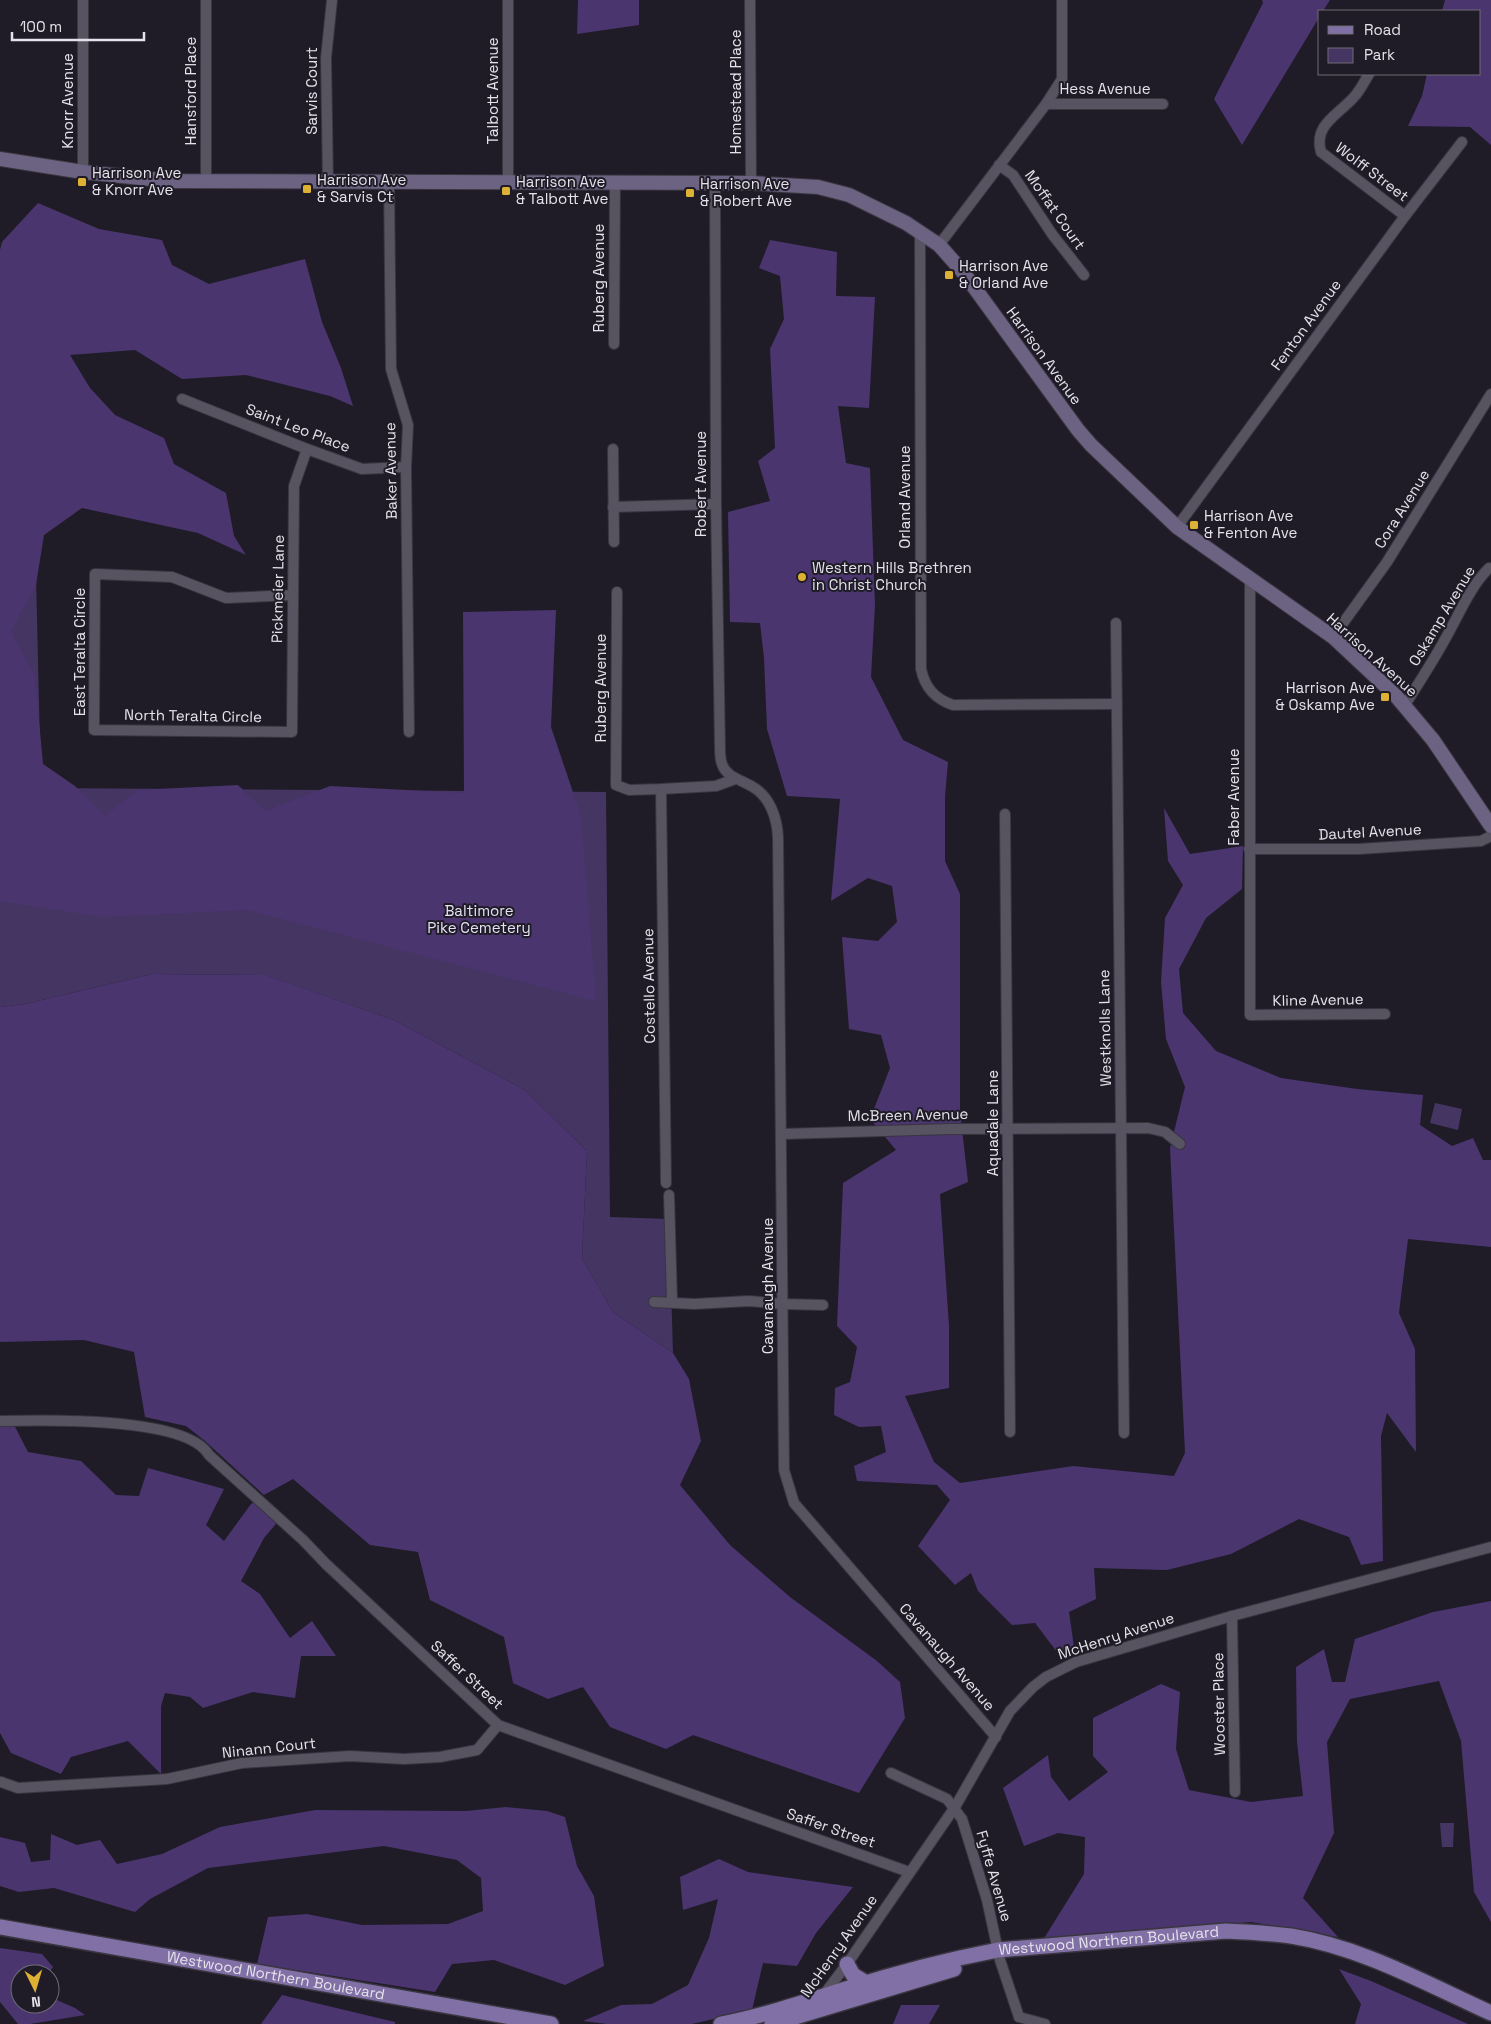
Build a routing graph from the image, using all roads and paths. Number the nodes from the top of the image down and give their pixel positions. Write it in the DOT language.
graph roads {
  1 [pos="83,0"];
  2 [pos="206,0"];
  3 [pos="332,0"];
  4 [pos="508,0"];
  5 [pos="750,0"];
  6 [pos="1062,0"];
  7 [pos="1368,75"];
  8 [pos="1046,104"];
  9 [pos="1163,104"];
  10 [pos="1462,142"];
  11 [pos="0,159"];
  12 [pos="999,166"];
  13 [pos="83,172"];
  14 [pos="390,181"];
  15 [pos="206,182"];
  16 [pos="328,182"];
  17 [pos="508,182"];
  18 [pos="615,183"];
  19 [pos="715,183"];
  20 [pos="751,184"];
  21 [pos="1404,216"];
  22 [pos="920,231"];
  23 [pos="938,245"];
  24 [pos="1084,274"];
  25 [pos="614,344"];
  26 [pos="1491,394"];
  27 [pos="182,399"];
  28 [pos="614,448"];
  29 [pos="307,449"];
  30 [pos="406,467"];
  31 [pos="716,504"];
  32 [pos="613,506"];
  33 [pos="1177,527"];
  34 [pos="614,542"];
  35 [pos="1489,568"];
  36 [pos="1250,579"];
  37 [pos="616,592"];
  38 [pos="293,595"];
  39 [pos="1116,623"];
  40 [pos="1333,637"];
  41 [pos="1117,704"];
  42 [pos="1405,705"];
  43 [pos="94,730"];
  44 [pos="292,732"];
  45 [pos="409,732"];
  46 [pos="735,779"];
  47 [pos="661,789"];
  48 [pos="1005,814"];
  49 [pos="1491,826"];
  50 [pos="1491,836"];
  51 [pos="1249,849"];
  52 [pos="1385,1014"];
  53 [pos="1250,1015"];
  54 [pos="1008,1128"];
  55 [pos="1120,1128"];
  56 [pos="782,1134"];
  57 [pos="1180,1144"];
  58 [pos="666,1183"];
  59 [pos="669,1195"];
  60 [pos="654,1302"];
  61 [pos="672,1302"];
  62 [pos="783,1304"];
  63 [pos="823,1305"];
  64 [pos="0,1421"];
  65 [pos="1010,1432"];
  66 [pos="1124,1433"];
  67 [pos="1491,1547"];
  68 [pos="1232,1616"];
  69 [pos="498,1724"];
  70 [pos="996,1737"];
  71 [pos="891,1773"];
  72 [pos="1,1782"];
  73 [pos="1235,1792"];
  74 [pos="955,1807"];
  75 [pos="909,1872"];
  76 [pos="0,1927"];
  77 [pos="0,1937"];
  78 [pos="999,1955"];
  79 [pos="847,1964"];
  80 [pos="866,1983"];
  81 [pos="823,1996"];
  82 [pos="1491,2013"];
  83 [pos="807,2018"];
  84 [pos="1016,2021"];
  85 [pos="495,2024"];
  86 [pos="551,2024"];
  87 [pos="721,2024"];
  88 [pos="772,2024"];
  89 [pos="1045,2024"];
  90 [pos="1491,2024"];
  1 -- 13 [label="street, Knorr Avenue"];
  2 -- 15 [label="street, Hansford Place"];
  3 -- 16 [label="street, Sarvis Court"];
  4 -- 17 [label="street, Talbott Avenue"];
  5 -- 20 [label="street, Homestead Place"];
  6 -- 8 [label="street"];
  7 -- 21 [label="street, Wolff Street"];
  8 -- 9 [label="street, Hess Avenue"];
  8 -- 12 [label="street"];
  10 -- 21 [label="street, Fenton Avenue"];
  11 -- 13 [label="main road, Harrison Avenue"];
  12 -- 23 [label="street"];
  12 -- 24 [label="street, Moffat Court"];
  13 -- 15 [label="main road, Harrison Avenue"];
  14 -- 16 [label="main road, Harrison Avenue"];
  14 -- 17 [label="main road, Harrison Avenue"];
  14 -- 30 [label="street, Baker Avenue"];
  15 -- 16 [label="main road, Harrison Avenue"];
  17 -- 18 [label="main road, Harrison Avenue"];
  18 -- 19 [label="main road, Harrison Avenue"];
  18 -- 25 [label="street, Ruberg Avenue"];
  19 -- 20 [label="main road, Harrison Avenue"];
  19 -- 31 [label="street, Robert Avenue"];
  20 -- 22 [label="main road, Harrison Avenue"];
  21 -- 33 [label="street, Fenton Avenue"];
  22 -- 23 [label="main road, Harrison Avenue"];
  22 -- 41 [label="street, Orland Avenue"];
  23 -- 33 [label="main road, Harrison Avenue"];
  26 -- 40 [label="street, Cora Avenue"];
  27 -- 29 [label="street, Saint Leo Place"];
  28 -- 32 [label="street"];
  29 -- 30 [label="street, Saint Leo Place"];
  29 -- 38 [label="street, Pickmeier Lane"];
  30 -- 45 [label="street, Baker Avenue"];
  31 -- 32 [label="street"];
  31 -- 46 [label="street, Robert Avenue"];
  32 -- 34 [label="street"];
  33 -- 36 [label="main road, Harrison Avenue"];
  35 -- 42 [label="street, Oskamp Avenue"];
  36 -- 40 [label="main road, Harrison Avenue"];
  36 -- 51 [label="street, Faber Avenue"];
  37 -- 47 [label="street, Ruberg Avenue"];
  38 -- 43 [label="street, East Teralta Circle"];
  38 -- 44 [label="street, Pickmeier Lane"];
  39 -- 41 [label="street, Westknolls Lane"];
  40 -- 42 [label="main road, Harrison Avenue"];
  41 -- 55 [label="street, Westknolls Lane"];
  42 -- 49 [label="main road, Harrison Avenue"];
  43 -- 44 [label="street, North Teralta Circle"];
  46 -- 47 [label="street"];
  46 -- 56 [label="street, Cavanaugh Avenue"];
  47 -- 58 [label="street, Costello Avenue"];
  48 -- 54 [label="street, Aquadale Lane"];
  50 -- 51 [label="street, Dautel Avenue"];
  51 -- 53 [label="street, Faber Avenue"];
  52 -- 53 [label="street, Kline Avenue"];
  54 -- 55 [label="street, McBreen Avenue"];
  54 -- 56 [label="street, McBreen Avenue"];
  54 -- 65 [label="street, Aquadale Lane"];
  55 -- 57 [label="street, McBreen Avenue"];
  55 -- 66 [label="street, Westknolls Lane"];
  56 -- 62 [label="street, Cavanaugh Avenue"];
  59 -- 61 [label="street"];
  60 -- 61 [label="street"];
  61 -- 62 [label="street"];
  62 -- 63 [label="street"];
  62 -- 70 [label="street, Cavanaugh Avenue"];
  64 -- 69 [label="street, Saffer Street"];
  67 -- 68 [label="street, McHenry Avenue"];
  68 -- 70 [label="street, McHenry Avenue"];
  68 -- 73 [label="street, Wooster Place"];
  69 -- 72 [label="street, Ninann Court"];
  69 -- 75 [label="street, Saffer Street"];
  70 -- 74 [label="street, McHenry Avenue"];
  71 -- 74 [label="street, Fyffe Avenue"];
  74 -- 75 [label="street, McHenry Avenue"];
  74 -- 78 [label="street, Fyffe Avenue"];
  75 -- 79 [label="street, McHenry Avenue"];
  76 -- 86 [label="main road, Westwood Northern Boulevard"];
  77 -- 85 [label="main road, Westwood Northern Boulevard"];
  78 -- 80 [label="main road, Westwood Northern Boulevard"];
  78 -- 82 [label="main road, Westwood Northern Boulevard"];
  78 -- 83 [label="main road, Westwood Northern Boulevard"];
  78 -- 84 [label="street, Fyffe Avenue"];
  78 -- 90 [label="main road, Westwood Northern Boulevard"];
  79 -- 80 [label="main road"];
  79 -- 81 [label="street, McHenry Avenue"];
  80 -- 81 [label="main road, Westwood Northern Boulevard"];
  81 -- 83 [label="street, McHenry Avenue"];
  81 -- 87 [label="main road, Westwood Northern Boulevard"];
  83 -- 88 [label="main road, Westwood Northern Boulevard"];
  84 -- 89 [label="street"];
}
